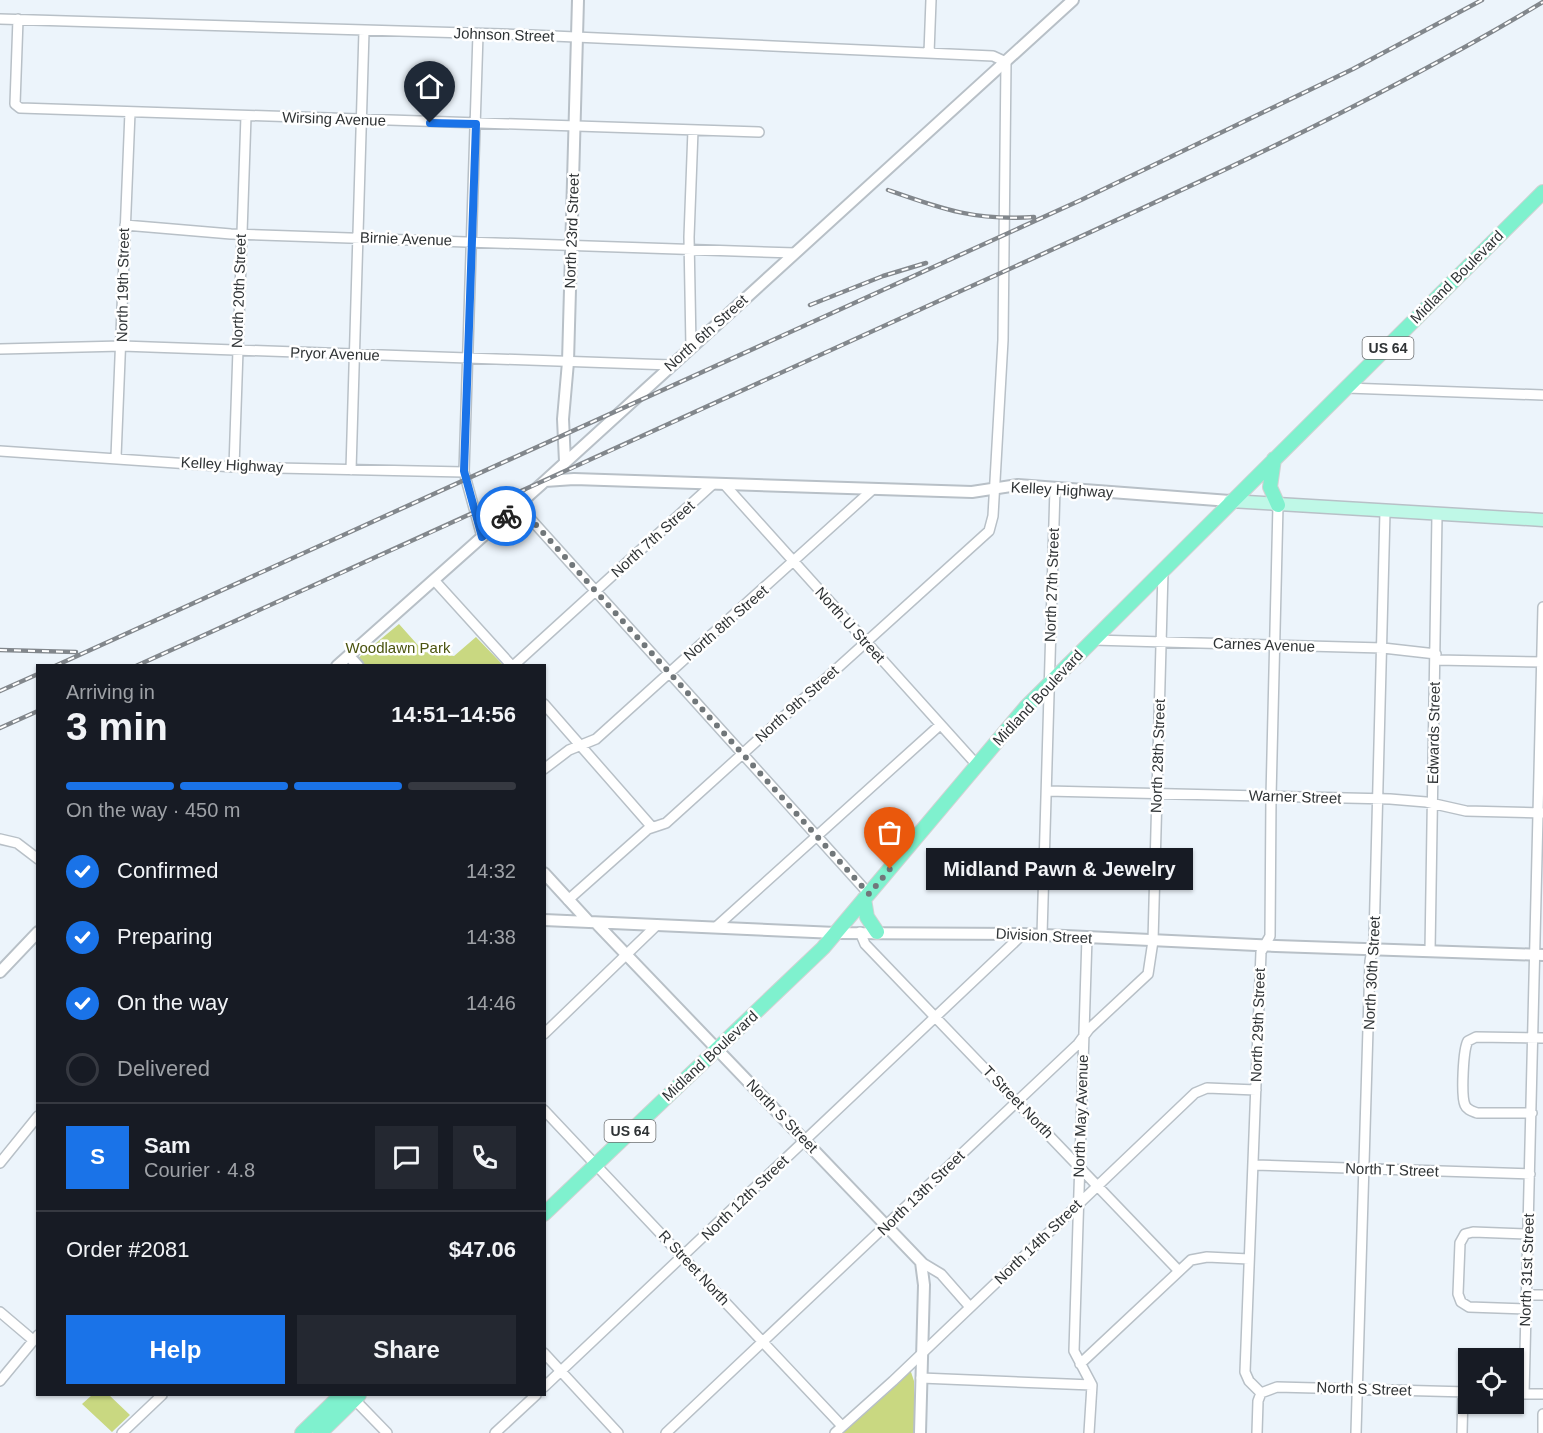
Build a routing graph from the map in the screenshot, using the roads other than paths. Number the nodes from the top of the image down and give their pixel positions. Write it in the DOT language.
graph roads {
  1 [pos="578,0"];
  2 [pos="931,0"];
  3 [pos="1073,0"];
  4 [pos="0,18"];
  5 [pos="18,19"];
  6 [pos="364,31"];
  7 [pos="478,34"];
  8 [pos="578,37"];
  9 [pos="929,53"];
  10 [pos="1006,62"];
  11 [pos="130,112"];
  12 [pos="246,116"];
  13 [pos="362,120"];
  14 [pos="476,124"];
  15 [pos="576,127"];
  16 [pos="693,130"];
  17 [pos="759,132"];
  18 [pos="1543,192"];
  19 [pos="125,225"];
  20 [pos="242,234"];
  21 [pos="358,238"];
  22 [pos="472,242"];
  23 [pos="572,245"];
  24 [pos="689,249"];
  25 [pos="795,252"];
  26 [pos="122,346"];
  27 [pos="691,347"];
  28 [pos="0,349"];
  29 [pos="237,350"];
  30 [pos="354,355"];
  31 [pos="467,358"];
  32 [pos="568,362"];
  33 [pos="670,365"];
  34 [pos="1347,388"];
  35 [pos="1543,395"];
  36 [pos="0,451"];
  37 [pos="116,457"];
  38 [pos="1274,459"];
  39 [pos="565,462"];
  40 [pos="234,467"];
  41 [pos="351,470"];
  42 [pos="465,476"];
  43 [pos="545,481"];
  44 [pos="719,484"];
  45 [pos="994,487"];
  46 [pos="1055,488"];
  47 [pos="872,490"];
  48 [pos="1230,501"];
  49 [pos="518,505"];
  50 [pos="1278,505"];
  51 [pos="1385,512"];
  52 [pos="1437,515"];
  53 [pos="1543,520"];
  54 [pos="482,537"];
  55 [pos="794,562"];
  56 [pos="1163,571"];
  57 [pos="434,580"];
  58 [pos="595,591"];
  59 [pos="1543,607"];
  60 [pos="1093,640"];
  61 [pos="866,643"];
  62 [pos="1161,643"];
  63 [pos="1274,645"];
  64 [pos="1383,648"];
  65 [pos="349,656"];
  66 [pos="1436,657"];
  67 [pos="1542,662"];
  68 [pos="339,664"];
  69 [pos="356,664"];
  70 [pos="510,664"];
  71 [pos="514,664"];
  72 [pos="669,673"];
  73 [pos="1049,684"];
  74 [pos="546,706"];
  75 [pos="940,725"];
  76 [pos="580,745"];
  77 [pos="742,754"];
  78 [pos="977,765"];
  79 [pos="546,768"];
  80 [pos="1047,791"];
  81 [pos="1158,794"];
  82 [pos="1271,797"];
  83 [pos="1379,799"];
  84 [pos="1433,804"];
  85 [pos="1540,813"];
  86 [pos="651,826"];
  87 [pos="816,837"];
  88 [pos="0,838"];
  89 [pos="36,857"];
  90 [pos="546,875"];
  91 [pos="867,896"];
  92 [pos="568,900"];
  93 [pos="546,920"];
  94 [pos="592,922"];
  95 [pos="657,925"];
  96 [pos="716,927"];
  97 [pos="860,932"];
  98 [pos="877,932"];
  99 [pos="836,933"];
  100 [pos="36,934"];
  101 [pos="1023,934"];
  102 [pos="1042,935"];
  103 [pos="1086,937"];
  104 [pos="1153,941"];
  105 [pos="1265,946"];
  106 [pos="1373,949"];
  107 [pos="1430,951"];
  108 [pos="1539,954"];
  109 [pos="627,955"];
  110 [pos="0,972"];
  111 [pos="936,1017"];
  112 [pos="546,1032"];
  113 [pos="1083,1037"];
  114 [pos="1538,1038"];
  115 [pos="716,1050"];
  116 [pos="1256,1090"];
  117 [pos="1017,1101"];
  118 [pos="546,1112"];
  119 [pos="1532,1113"];
  120 [pos="36,1118"];
  121 [pos="805,1140"];
  122 [pos="0,1163"];
  123 [pos="596,1164"];
  124 [pos="1254,1165"];
  125 [pos="1079,1167"];
  126 [pos="1365,1169"];
  127 [pos="1530,1174"];
  128 [pos="1097,1186"];
  129 [pos="1078,1204"];
  130 [pos="546,1212"];
  131 [pos="887,1226"];
  132 [pos="1528,1234"];
  133 [pos="684,1257"];
  134 [pos="1249,1259"];
  135 [pos="921,1262"];
  136 [pos="1179,1271"];
  137 [pos="1527,1295"];
  138 [pos="1543,1295"];
  139 [pos="970,1306"];
  140 [pos="1527,1309"];
  141 [pos="0,1312"];
  142 [pos="35,1338"];
  143 [pos="762,1341"];
  144 [pos="922,1352"];
  145 [pos="546,1356"];
  146 [pos="1080,1364"];
  147 [pos="560,1373"];
  148 [pos="921,1378"];
  149 [pos="0,1381"];
  150 [pos="546,1385"];
  151 [pos="1092,1385"];
  152 [pos="1358,1389"];
  153 [pos="1458,1392"];
  154 [pos="1261,1393"];
  155 [pos="1524,1394"];
  156 [pos="1543,1394"];
  157 [pos="161,1396"];
  158 [pos="340,1396"];
  159 [pos="535,1396"];
  160 [pos="355,1397"];
  161 [pos="1464,1414"];
  162 [pos="1543,1414"];
  163 [pos="838,1429"];
  164 [pos="123,1433"];
  165 [pos="302,1433"];
  166 [pos="320,1433"];
  167 [pos="387,1433"];
  168 [pos="495,1433"];
  169 [pos="618,1433"];
  170 [pos="666,1433"];
  171 [pos="920,1433"];
  172 [pos="1089,1433"];
  173 [pos="1257,1433"];
  174 [pos="1356,1433"];
  175 [pos="1462,1433"];
  176 [pos="1543,1433"];
  1 -- 8 [label="street, North 23rd Street"];
  2 -- 9 [label="street"];
  3 -- 10 [label="street, North 6th Street"];
  4 -- 5 [label="street, Johnson Street"];
  5 -- 6 [label="street, Johnson Street"];
  5 -- 11 [label="street, Wirsing Avenue"];
  6 -- 7 [label="street, Johnson Street"];
  6 -- 13 [label="street"];
  7 -- 8 [label="street, Johnson Street"];
  7 -- 14 [label="street"];
  8 -- 9 [label="street, Johnson Street"];
  8 -- 15 [label="street, North 23rd Street"];
  9 -- 10 [label="street, Johnson Street"];
  10 -- 25 [label="street, North 6th Street"];
  10 -- 45 [label="street"];
  11 -- 12 [label="street, Wirsing Avenue"];
  11 -- 19 [label="street, North 19th Street"];
  12 -- 13 [label="street, Wirsing Avenue"];
  12 -- 20 [label="street, North 20th Street"];
  13 -- 14 [label="street, Wirsing Avenue"];
  13 -- 21 [label="street"];
  14 -- 15 [label="street, Wirsing Avenue"];
  14 -- 22 [label="street"];
  15 -- 16 [label="street, Wirsing Avenue"];
  15 -- 23 [label="street, North 23rd Street"];
  16 -- 17 [label="street, Wirsing Avenue"];
  16 -- 24 [label="street"];
  18 -- 34 [label="main road, Midland Boulevard / US 64"];
  19 -- 20 [label="street, Birnie Avenue"];
  19 -- 26 [label="street, North 19th Street"];
  20 -- 21 [label="street, Birnie Avenue"];
  20 -- 29 [label="street, North 20th Street"];
  21 -- 22 [label="street, Birnie Avenue"];
  21 -- 30 [label="street"];
  22 -- 23 [label="street, Birnie Avenue"];
  22 -- 31 [label="street"];
  23 -- 24 [label="street, Birnie Avenue"];
  23 -- 32 [label="street, North 23rd Street"];
  24 -- 25 [label="street, Birnie Avenue"];
  24 -- 27 [label="street"];
  25 -- 27 [label="street, North 6th Street"];
  26 -- 28 [label="street, Pryor Avenue"];
  26 -- 29 [label="street, Pryor Avenue"];
  26 -- 37 [label="street, North 19th Street"];
  27 -- 33 [label="street, North 6th Street"];
  29 -- 30 [label="street, Pryor Avenue"];
  29 -- 40 [label="street, North 20th Street"];
  30 -- 31 [label="street, Pryor Avenue"];
  30 -- 41 [label="street"];
  31 -- 32 [label="street, Pryor Avenue"];
  31 -- 42 [label="street"];
  32 -- 33 [label="street, Pryor Avenue"];
  32 -- 39 [label="street, North 23rd Street"];
  33 -- 39 [label="street, North 6th Street"];
  34 -- 35 [label="street"];
  34 -- 38 [label="main road, Midland Boulevard / US 64"];
  36 -- 37 [label="street, Kelley Highway"];
  37 -- 40 [label="street, Kelley Highway"];
  38 -- 48 [label="main road, Midland Boulevard / US 64"];
  38 -- 50 [label="main road"];
  39 -- 43 [label="street, North 6th Street"];
  40 -- 41 [label="street, Kelley Highway"];
  41 -- 42 [label="street, Kelley Highway"];
  42 -- 54 [label="street"];
  43 -- 44 [label="street, Kelley Highway"];
  43 -- 49 [label="street, North 6th Street"];
  44 -- 47 [label="street, Kelley Highway"];
  44 -- 55 [label="street, North U Street"];
  44 -- 58 [label="street, North 7th Street"];
  45 -- 46 [label="street, Kelley Highway"];
  45 -- 47 [label="street, Kelley Highway"];
  45 -- 61 [label="street, North 9th Street"];
  46 -- 48 [label="street, Kelley Highway"];
  46 -- 73 [label="street, North 27th Street"];
  47 -- 55 [label="street, North 8th Street"];
  48 -- 50 [label="main road, Kelley Highway"];
  48 -- 56 [label="main road, Midland Boulevard / US 64"];
  49 -- 54 [label="street, North 6th Street"];
  49 -- 58 [label="street"];
  50 -- 51 [label="main road, Kelley Highway"];
  50 -- 63 [label="street, North 29th Street"];
  51 -- 52 [label="main road, Kelley Highway"];
  51 -- 64 [label="street, North 30th Street"];
  52 -- 53 [label="main road, Kelley Highway"];
  52 -- 66 [label="street, Edwards Street"];
  54 -- 57 [label="street, North 6th Street"];
  55 -- 61 [label="street, North U Street"];
  55 -- 72 [label="street, North 8th Street"];
  56 -- 60 [label="main road, Midland Boulevard / US 64"];
  56 -- 62 [label="street, North 28th Street"];
  57 -- 65 [label="street, North 6th Street"];
  57 -- 70 [label="street"];
  58 -- 71 [label="street, North 7th Street"];
  58 -- 72 [label="street"];
  59 -- 67 [label="street, North 31st Street"];
  60 -- 62 [label="street, Carnes Avenue"];
  60 -- 73 [label="main road, Midland Boulevard / US 64"];
  61 -- 75 [label="street, North U Street"];
  61 -- 77 [label="street, North 9th Street"];
  62 -- 63 [label="street, Carnes Avenue"];
  62 -- 81 [label="street, North 28th Street"];
  63 -- 64 [label="street, Carnes Avenue"];
  63 -- 82 [label="street, North 29th Street"];
  64 -- 66 [label="street, Carnes Avenue"];
  64 -- 83 [label="street, North 30th Street"];
  65 -- 68 [label="street, North 6th Street"];
  65 -- 69 [label="street"];
  66 -- 67 [label="street, Carnes Avenue"];
  66 -- 84 [label="street, Edwards Street"];
  67 -- 85 [label="street, North 31st Street"];
  72 -- 76 [label="street, North 8th Street"];
  72 -- 77 [label="street"];
  73 -- 78 [label="main road, Midland Boulevard / US 64"];
  73 -- 80 [label="street, North 27th Street"];
  74 -- 76 [label="street"];
  75 -- 78 [label="street, North U Street"];
  75 -- 87 [label="street"];
  76 -- 79 [label="street, North 8th Street"];
  76 -- 86 [label="street"];
  77 -- 86 [label="street, North 9th Street"];
  77 -- 87 [label="street"];
  78 -- 91 [label="main road, Midland Boulevard / US 64"];
  80 -- 81 [label="street, Warner Street"];
  80 -- 102 [label="street, North 27th Street"];
  81 -- 82 [label="street, Warner Street"];
  81 -- 104 [label="street, North 28th Street"];
  82 -- 83 [label="street, Warner Street"];
  82 -- 105 [label="street, North 29th Street"];
  83 -- 84 [label="street, Warner Street"];
  83 -- 106 [label="street, North 30th Street"];
  84 -- 85 [label="street, Warner Street"];
  84 -- 107 [label="street, Edwards Street"];
  85 -- 108 [label="street, North 31st Street"];
  86 -- 92 [label="street, North 9th Street"];
  87 -- 91 [label="street"];
  87 -- 96 [label="street"];
  88 -- 89 [label="street"];
  90 -- 92 [label="street, North S Street"];
  91 -- 98 [label="main road"];
  91 -- 99 [label="main road, Midland Boulevard / US 64"];
  92 -- 94 [label="street, North S Street"];
  93 -- 94 [label="street, Division Street"];
  94 -- 95 [label="street, Division Street"];
  94 -- 109 [label="street, North S Street"];
  95 -- 96 [label="street, Division Street"];
  95 -- 109 [label="street"];
  96 -- 99 [label="street, Division Street"];
  97 -- 98 [label="street, Division Street"];
  97 -- 99 [label="street, Division Street"];
  97 -- 111 [label="street, T Street North"];
  98 -- 101 [label="street, Division Street"];
  99 -- 115 [label="main road, Midland Boulevard / US 64"];
  100 -- 110 [label="street"];
  101 -- 102 [label="street, Division Street"];
  101 -- 111 [label="street, North 12th Street"];
  102 -- 103 [label="street, Division Street"];
  103 -- 104 [label="street, Division Street"];
  103 -- 113 [label="street, North May Avenue"];
  104 -- 105 [label="street, Division Street"];
  104 -- 113 [label="street, North 13th Street"];
  105 -- 106 [label="street, Division Street"];
  105 -- 116 [label="street, North 29th Street"];
  106 -- 107 [label="street, Division Street"];
  106 -- 126 [label="street, North 30th Street"];
  107 -- 108 [label="street, Division Street"];
  108 -- 114 [label="street, North 31st Street"];
  109 -- 112 [label="street"];
  109 -- 115 [label="street, North S Street"];
  111 -- 117 [label="street, T Street North"];
  111 -- 121 [label="street, North 12th Street"];
  113 -- 117 [label="street, North 13th Street"];
  113 -- 125 [label="street, North May Avenue"];
  114 -- 119 [label="street, North 31st Street"];
  114 -- 119 [label="street"];
  115 -- 121 [label="street, North S Street"];
  115 -- 123 [label="main road, Midland Boulevard / US 64"];
  116 -- 124 [label="street, North 29th Street"];
  116 -- 128 [label="street, North 14th Street"];
  117 -- 125 [label="street, T Street North"];
  117 -- 131 [label="street, North 13th Street"];
  118 -- 123 [label="street, R Street North"];
  119 -- 127 [label="street, North 31st Street"];
  120 -- 122 [label="street"];
  121 -- 131 [label="street, North S Street"];
  121 -- 133 [label="street, North 12th Street"];
  123 -- 130 [label="main road, Midland Boulevard / US 64"];
  123 -- 133 [label="street, R Street North"];
  124 -- 126 [label="street, North T Street"];
  124 -- 134 [label="street, North 29th Street"];
  125 -- 128 [label="street, T Street North"];
  125 -- 129 [label="street, North May Avenue"];
  126 -- 127 [label="street, North T Street"];
  126 -- 152 [label="street, North 30th Street"];
  127 -- 132 [label="street, North 31st Street"];
  128 -- 129 [label="street, North 14th Street"];
  128 -- 136 [label="street, T Street North"];
  129 -- 139 [label="street, North 14th Street"];
  129 -- 146 [label="street, North May Avenue"];
  131 -- 135 [label="street, North S Street"];
  131 -- 143 [label="street, North 13th Street"];
  132 -- 137 [label="street, North 31st Street"];
  132 -- 140 [label="street"];
  133 -- 143 [label="street, R Street North"];
  133 -- 147 [label="street, North 12th Street"];
  134 -- 136 [label="street"];
  134 -- 154 [label="street, North 29th Street"];
  135 -- 139 [label="street, North S Street"];
  135 -- 144 [label="street"];
  136 -- 146 [label="street"];
  137 -- 138 [label="street"];
  137 -- 140 [label="street, North 31st Street"];
  139 -- 144 [label="street, North 14th Street"];
  140 -- 155 [label="street, North 31st Street"];
  141 -- 142 [label="street"];
  142 -- 149 [label="street"];
  143 -- 163 [label="street, R Street North"];
  143 -- 170 [label="street, North 13th Street"];
  144 -- 148 [label="street"];
  144 -- 163 [label="street, North 14th Street"];
  145 -- 147 [label="street"];
  146 -- 151 [label="street, North May Avenue"];
  147 -- 150 [label="street, North 12th Street"];
  147 -- 169 [label="street"];
  148 -- 151 [label="street"];
  148 -- 171 [label="street"];
  151 -- 172 [label="street"];
  152 -- 153 [label="street, North S Street"];
  152 -- 154 [label="street, North S Street"];
  152 -- 174 [label="street, North 30th Street"];
  154 -- 173 [label="street"];
  155 -- 156 [label="street"];
  157 -- 164 [label="street"];
  158 -- 165 [label="main road"];
  159 -- 168 [label="street"];
  160 -- 166 [label="main road"];
  160 -- 167 [label="street"];
  161 -- 175 [label="street"];
  162 -- 176 [label="street"];
}
